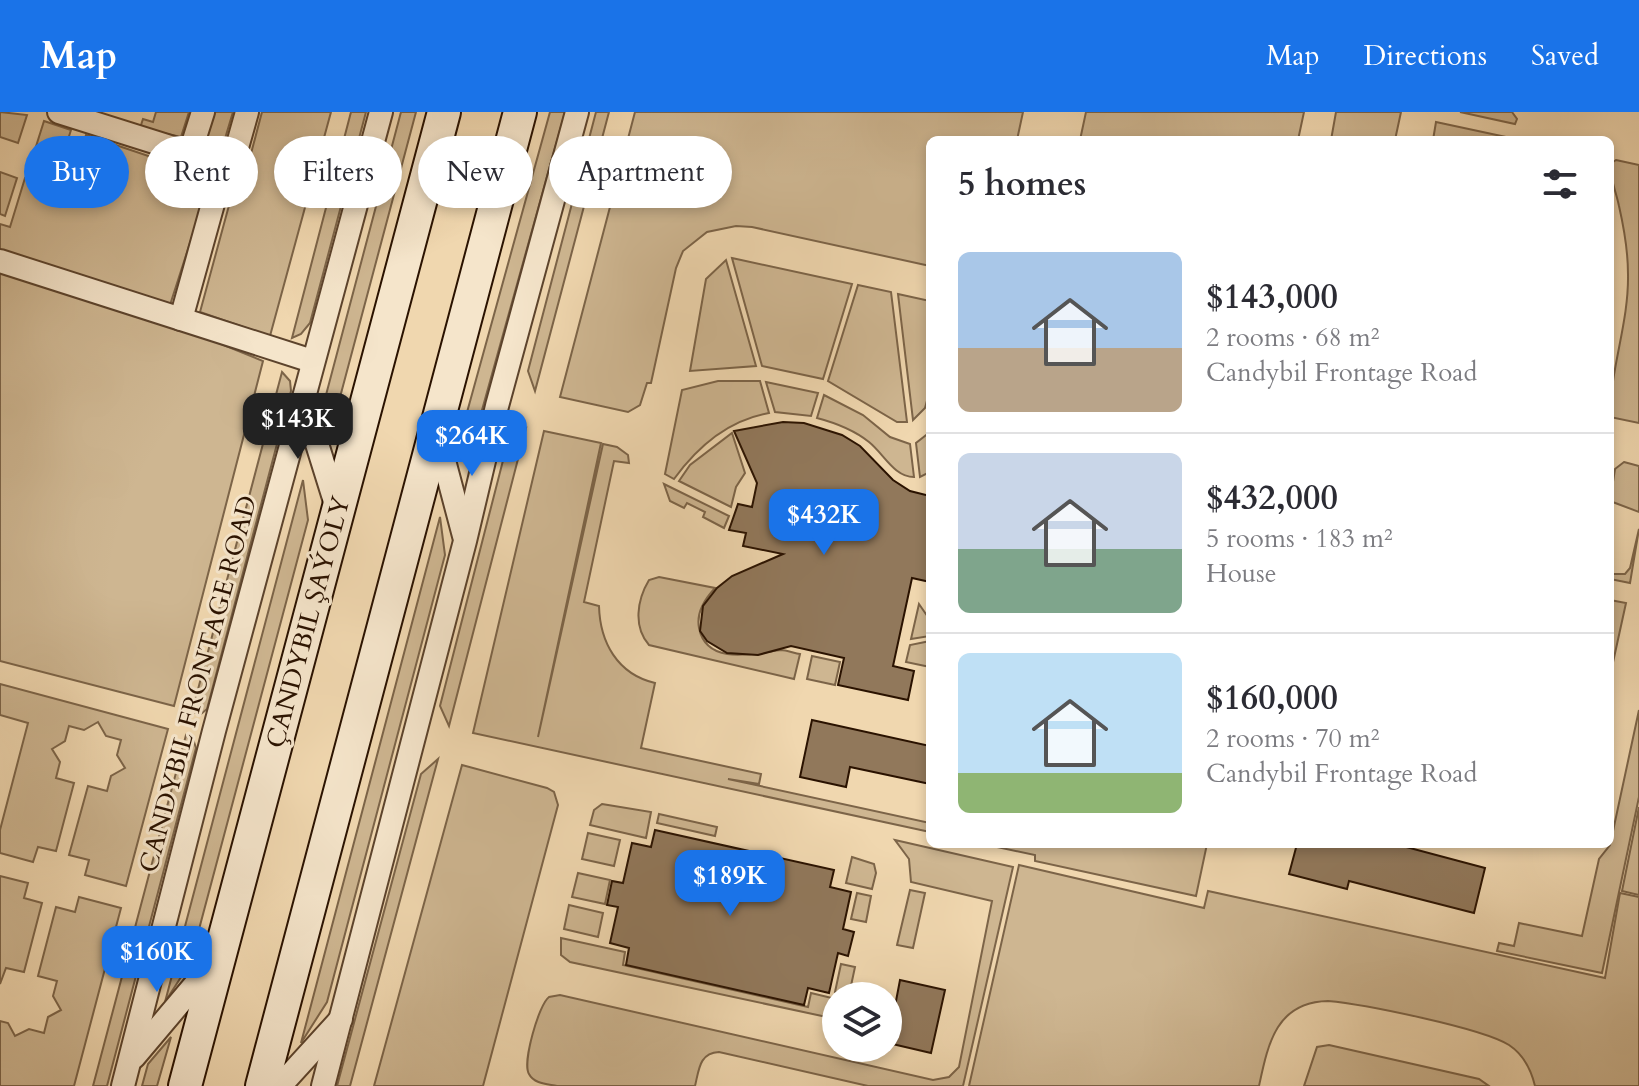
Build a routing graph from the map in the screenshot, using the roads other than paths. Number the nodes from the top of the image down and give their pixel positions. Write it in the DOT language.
graph roads {
  1 [pos="59,112"];
  2 [pos="203,112"];
  3 [pos="247,112"];
  4 [pos="381,112"];
  5 [pos="444,112"];
  6 [pos="520,112"];
  7 [pos="577,112"];
  8 [pos="195,136"];
  9 [pos="240,136"];
  10 [pos="145,139"];
  11 [pos="212,208"];
  12 [pos="0,261"];
  13 [pos="181,319"];
  14 [pos="312,361"];
  15 [pos="303,398"];
  16 [pos="435,426"];
  17 [pos="338,512"];
  18 [pos="465,541"];
  19 [pos="221,954"];
  20 [pos="344,1015"];
  21 [pos="129,1064"];
  22 [pos="123,1086"];
  23 [pos="185,1086"];
  24 [pos="262,1086"];
  25 [pos="280,1086"];
  26 [pos="323,1086"];
  1 -- 10 [label="street"];
  2 -- 8 [label="street"];
  3 -- 9 [label="street"];
  4 -- 14 [label="street, CANDYBIL FRONTAGE ROAD"];
  5 -- 17 [label="main road, ÇANDYBIL ŞAÝOLY"];
  6 -- 16 [label="main road"];
  7 -- 18 [label="street"];
  11 -- 13 [label="street"];
  12 -- 13 [label="street"];
  13 -- 14 [label="street"];
  14 -- 15 [label="street, CANDYBIL FRONTAGE ROAD"];
  15 -- 17 [label="street"];
  15 -- 21 [label="street, CANDYBIL FRONTAGE ROAD"];
  16 -- 18 [label="street"];
  16 -- 24 [label="main road"];
  17 -- 19 [label="main road, ÇANDYBIL ŞAÝOLY"];
  18 -- 20 [label="street"];
  19 -- 21 [label="street"];
  19 -- 23 [label="main road, ÇANDYBIL ŞAÝOLY"];
  20 -- 25 [label="street"];
  20 -- 26 [label="street"];
  21 -- 22 [label="street, CANDYBIL FRONTAGE ROAD"];
}
